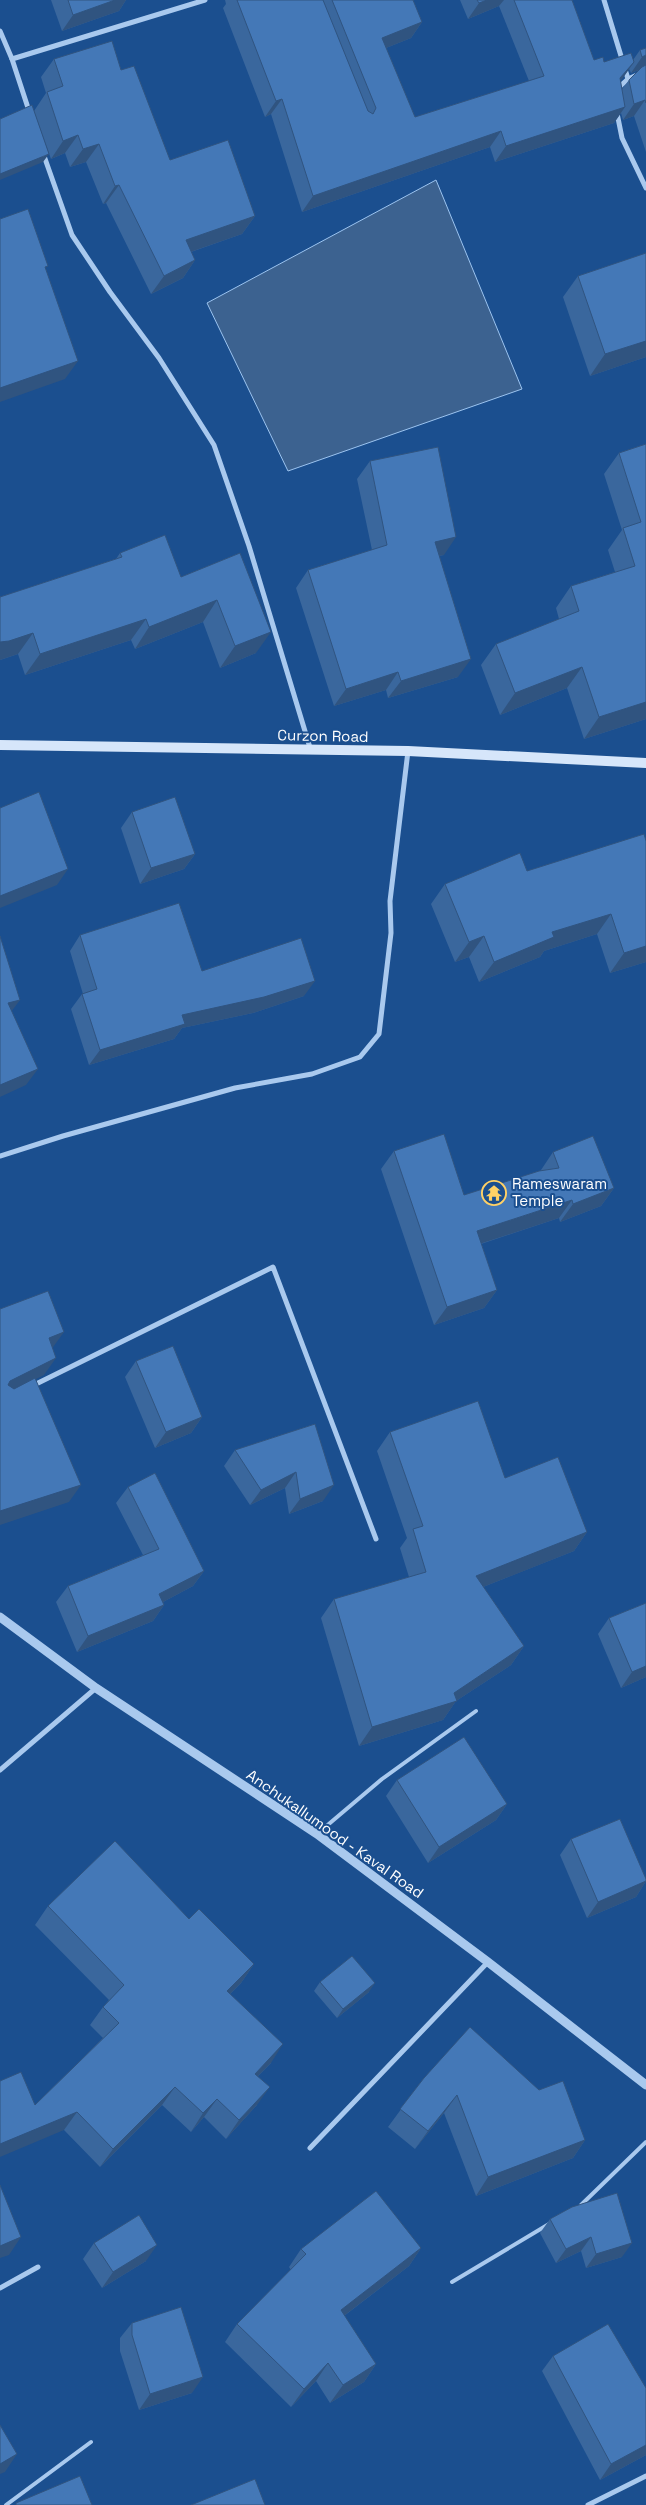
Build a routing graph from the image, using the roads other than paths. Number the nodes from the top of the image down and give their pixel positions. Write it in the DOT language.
graph roads {
  1 [pos="205,0"];
  2 [pos="604,0"];
  3 [pos="0,31"];
  4 [pos="12,59"];
  5 [pos="646,72"];
  6 [pos="628,79"];
  7 [pos="613,94"];
  8 [pos="615,102"];
  9 [pos="33,122"];
  10 [pos="42,149"];
  11 [pos="646,188"];
  12 [pos="0,745"];
  13 [pos="311,751"];
  14 [pos="408,751"];
  15 [pos="646,763"];
  16 [pos="0,1156"];
  17 [pos="26,1389"];
  18 [pos="376,1539"];
  19 [pos="0,1617"];
  20 [pos="96,1688"];
  21 [pos="476,1711"];
  22 [pos="0,1770"];
  23 [pos="317,1834"];
  24 [pos="488,1962"];
  25 [pos="646,2085"];
  26 [pos="646,2142"];
  27 [pos="310,2148"];
  28 [pos="580,2207"];
  29 [pos="554,2221"];
  30 [pos="38,2268"];
  31 [pos="452,2282"];
  32 [pos="0,2288"];
  33 [pos="91,2442"];
  34 [pos="646,2476"];
  35 [pos="6,2505"];
  36 [pos="588,2505"];
  1 -- 4 [label="street"];
  2 -- 6 [label="street"];
  3 -- 4 [label="street"];
  4 -- 9 [label="street"];
  5 -- 6 [label="street"];
  6 -- 7 [label="street"];
  8 -- 11 [label="street"];
  10 -- 13 [label="street"];
  12 -- 13 [label="main road, Curzon Road"];
  13 -- 14 [label="main road, Curzon Road"];
  14 -- 15 [label="main road, Curzon Road"];
  14 -- 16 [label="street"];
  17 -- 18 [label="street"];
  19 -- 20 [label="street, Anchukallumood - Kaval Road"];
  20 -- 22 [label="street"];
  20 -- 23 [label="street, Anchukallumood - Kaval Road"];
  21 -- 23 [label="lane"];
  23 -- 24 [label="street, Anchukallumood - Kaval Road"];
  24 -- 25 [label="street, Anchukallumood - Kaval Road"];
  24 -- 27 [label="street"];
  26 -- 28 [label="lane"];
  29 -- 31 [label="lane"];
  30 -- 32 [label="street"];
  33 -- 35 [label="lane"];
  34 -- 36 [label="street"];
}
